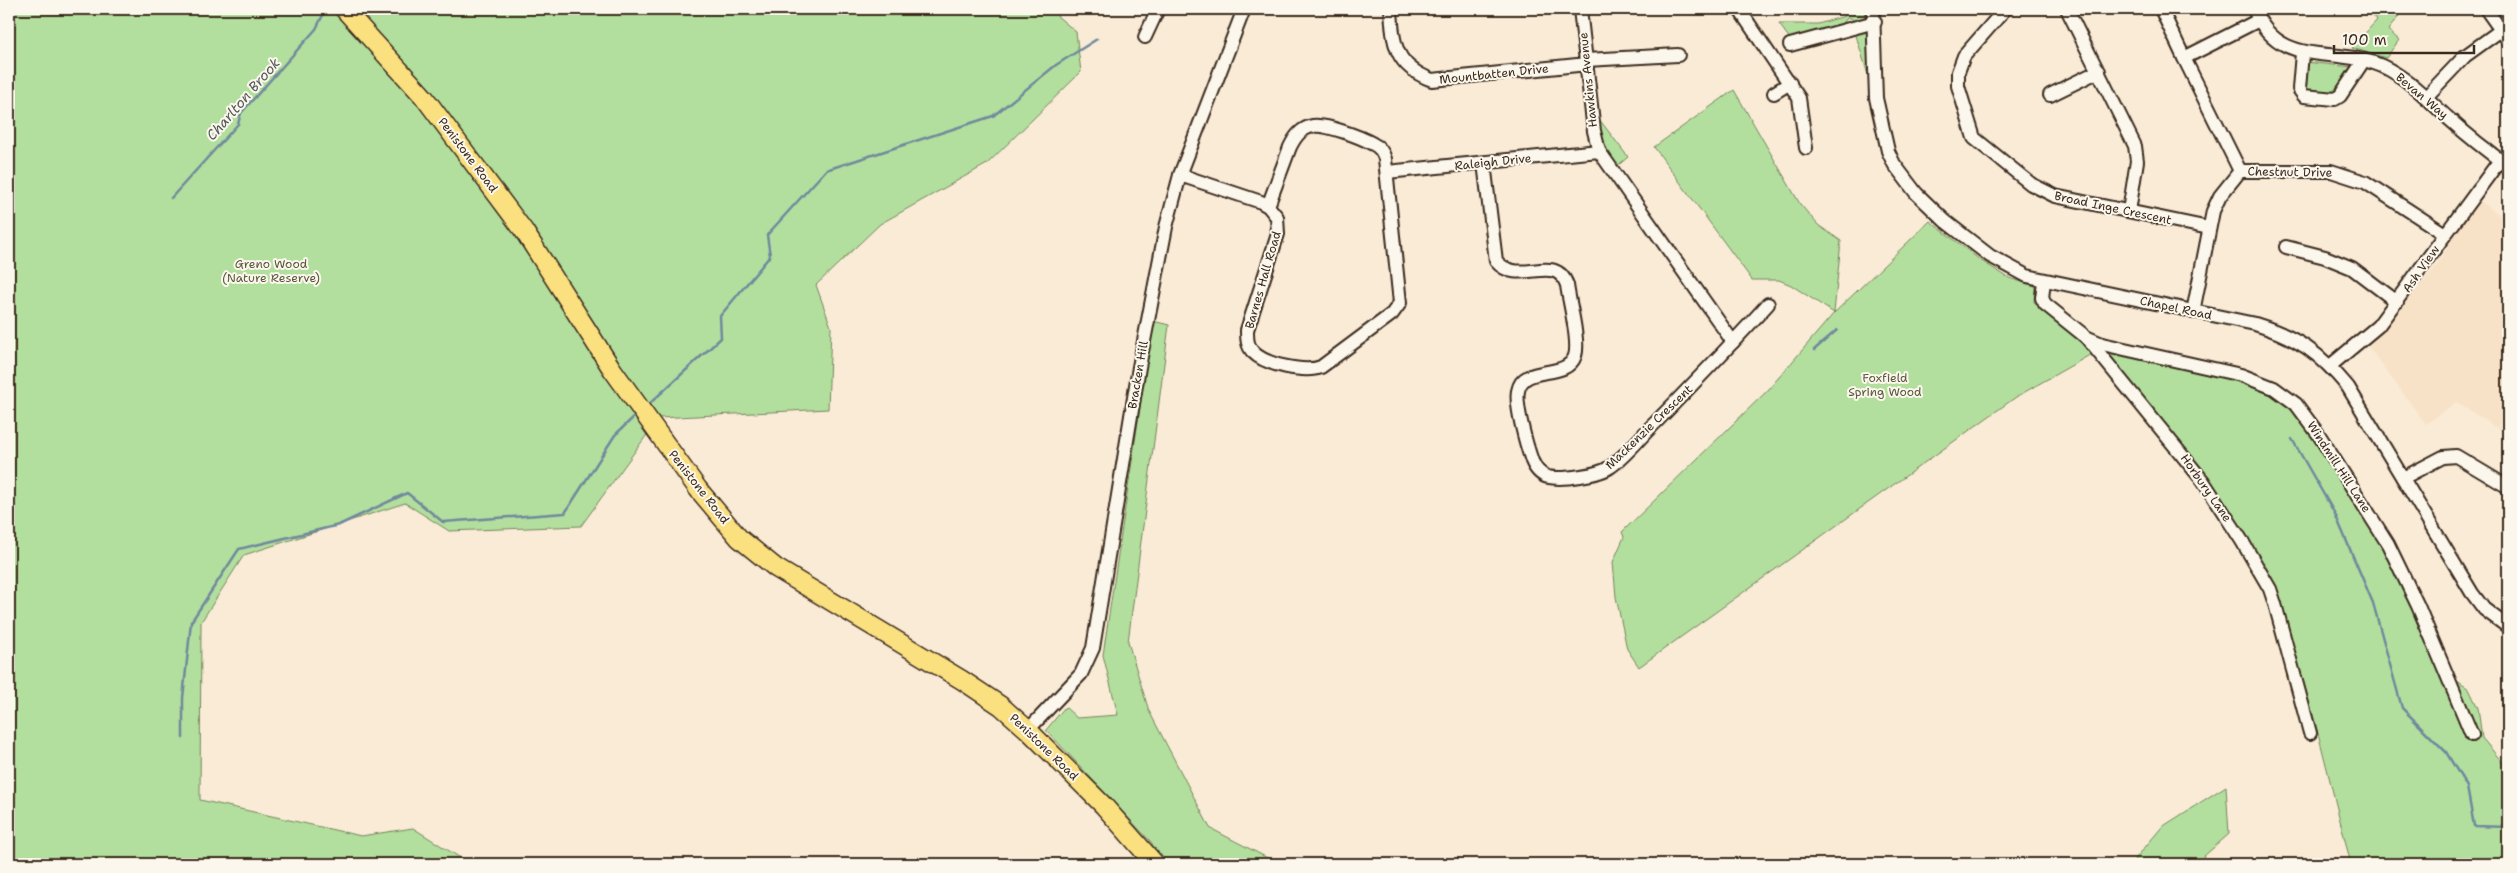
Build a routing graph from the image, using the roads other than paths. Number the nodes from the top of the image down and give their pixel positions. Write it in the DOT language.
graph roads {
  1 [pos="344,9"];
  2 [pos="1158,9"];
  3 [pos="1244,9"];
  4 [pos="1391,9"];
  5 [pos="1580,9"];
  6 [pos="1738,9"];
  7 [pos="2005,9"];
  8 [pos="2067,9"];
  9 [pos="2161,9"];
  10 [pos="2486,9"];
  11 [pos="2256,14"];
  12 [pos="1874,15"];
  13 [pos="1782,34"];
  14 [pos="2505,35"];
  15 [pos="1145,38"];
  16 [pos="2302,53"];
  17 [pos="1678,55"];
  18 [pos="2184,58"];
  19 [pos="2364,60"];
  20 [pos="1586,62"];
  21 [pos="2099,71"];
  22 [pos="1790,83"];
  23 [pos="1774,93"];
  24 [pos="2050,95"];
  25 [pos="2426,97"];
  26 [pos="1806,148"];
  27 [pos="1599,151"];
  28 [pos="1484,163"];
  29 [pos="2504,163"];
  30 [pos="2240,171"];
  31 [pos="1387,172"];
  32 [pos="1180,175"];
  33 [pos="1268,206"];
  34 [pos="2128,212"];
  35 [pos="2209,228"];
  36 [pos="2445,234"];
  37 [pos="2292,253"];
  38 [pos="2044,281"];
  39 [pos="2397,302"];
  40 [pos="1768,304"];
  41 [pos="2193,312"];
  42 [pos="2086,337"];
  43 [pos="1733,342"];
  44 [pos="2330,366"];
  45 [pos="2403,478"];
  46 [pos="2508,487"];
  47 [pos="2508,627"];
  48 [pos="1028,730"];
  49 [pos="2310,733"];
  50 [pos="2472,735"];
  51 [pos="1155,864"];
  1 -- 48 [label="highway, Penistone Road"];
  2 -- 15 [label="street"];
  3 -- 32 [label="street, Bracken Hill"];
  4 -- 20 [label="street, Mountbatten Drive"];
  5 -- 20 [label="street, Hawkins Avenue"];
  6 -- 22 [label="street"];
  7 -- 34 [label="street, Broad Inge Crescent"];
  8 -- 21 [label="street"];
  9 -- 18 [label="street"];
  10 -- 14 [label="street"];
  11 -- 16 [label="street, Bevan Way"];
  11 -- 18 [label="street"];
  12 -- 13 [label="street"];
  12 -- 38 [label="street, Chapel Road"];
  14 -- 25 [label="street"];
  16 -- 19 [label="street, Bevan Way"];
  16 -- 19 [label="street"];
  17 -- 20 [label="street, Mountbatten Drive"];
  18 -- 30 [label="street"];
  19 -- 25 [label="street, Bevan Way"];
  20 -- 27 [label="street, Hawkins Avenue"];
  21 -- 24 [label="street"];
  21 -- 34 [label="street"];
  22 -- 23 [label="street"];
  22 -- 26 [label="street"];
  25 -- 29 [label="street, Bevan Way"];
  27 -- 28 [label="street, Raleigh Drive"];
  27 -- 43 [label="street"];
  28 -- 31 [label="street, Raleigh Drive"];
  28 -- 43 [label="street, Mackenzie Crescent"];
  29 -- 36 [label="street, Ash View"];
  30 -- 35 [label="street, Chestnut Drive"];
  30 -- 36 [label="street, Chestnut Drive"];
  31 -- 33 [label="street, Barnes Hall Road"];
  31 -- 33 [label="street, Barnes Hall Road"];
  32 -- 33 [label="street"];
  32 -- 48 [label="street, Bracken Hill"];
  34 -- 35 [label="street, Broad Inge Crescent"];
  35 -- 41 [label="street, Chestnut Drive"];
  36 -- 39 [label="street, Ash View"];
  37 -- 39 [label="street"];
  38 -- 41 [label="street, Chapel Road"];
  38 -- 42 [label="street, Horbury Lane"];
  39 -- 44 [label="street, Ash View"];
  40 -- 43 [label="street, Mackenzie Crescent"];
  41 -- 44 [label="street, Chapel Road"];
  42 -- 49 [label="street, Horbury Lane"];
  42 -- 50 [label="street, Windmill Hill Lane"];
  44 -- 45 [label="street, Chapel Road"];
  45 -- 46 [label="street"];
  45 -- 47 [label="street, Chapel Road"];
  48 -- 51 [label="highway, Penistone Road"];
}
